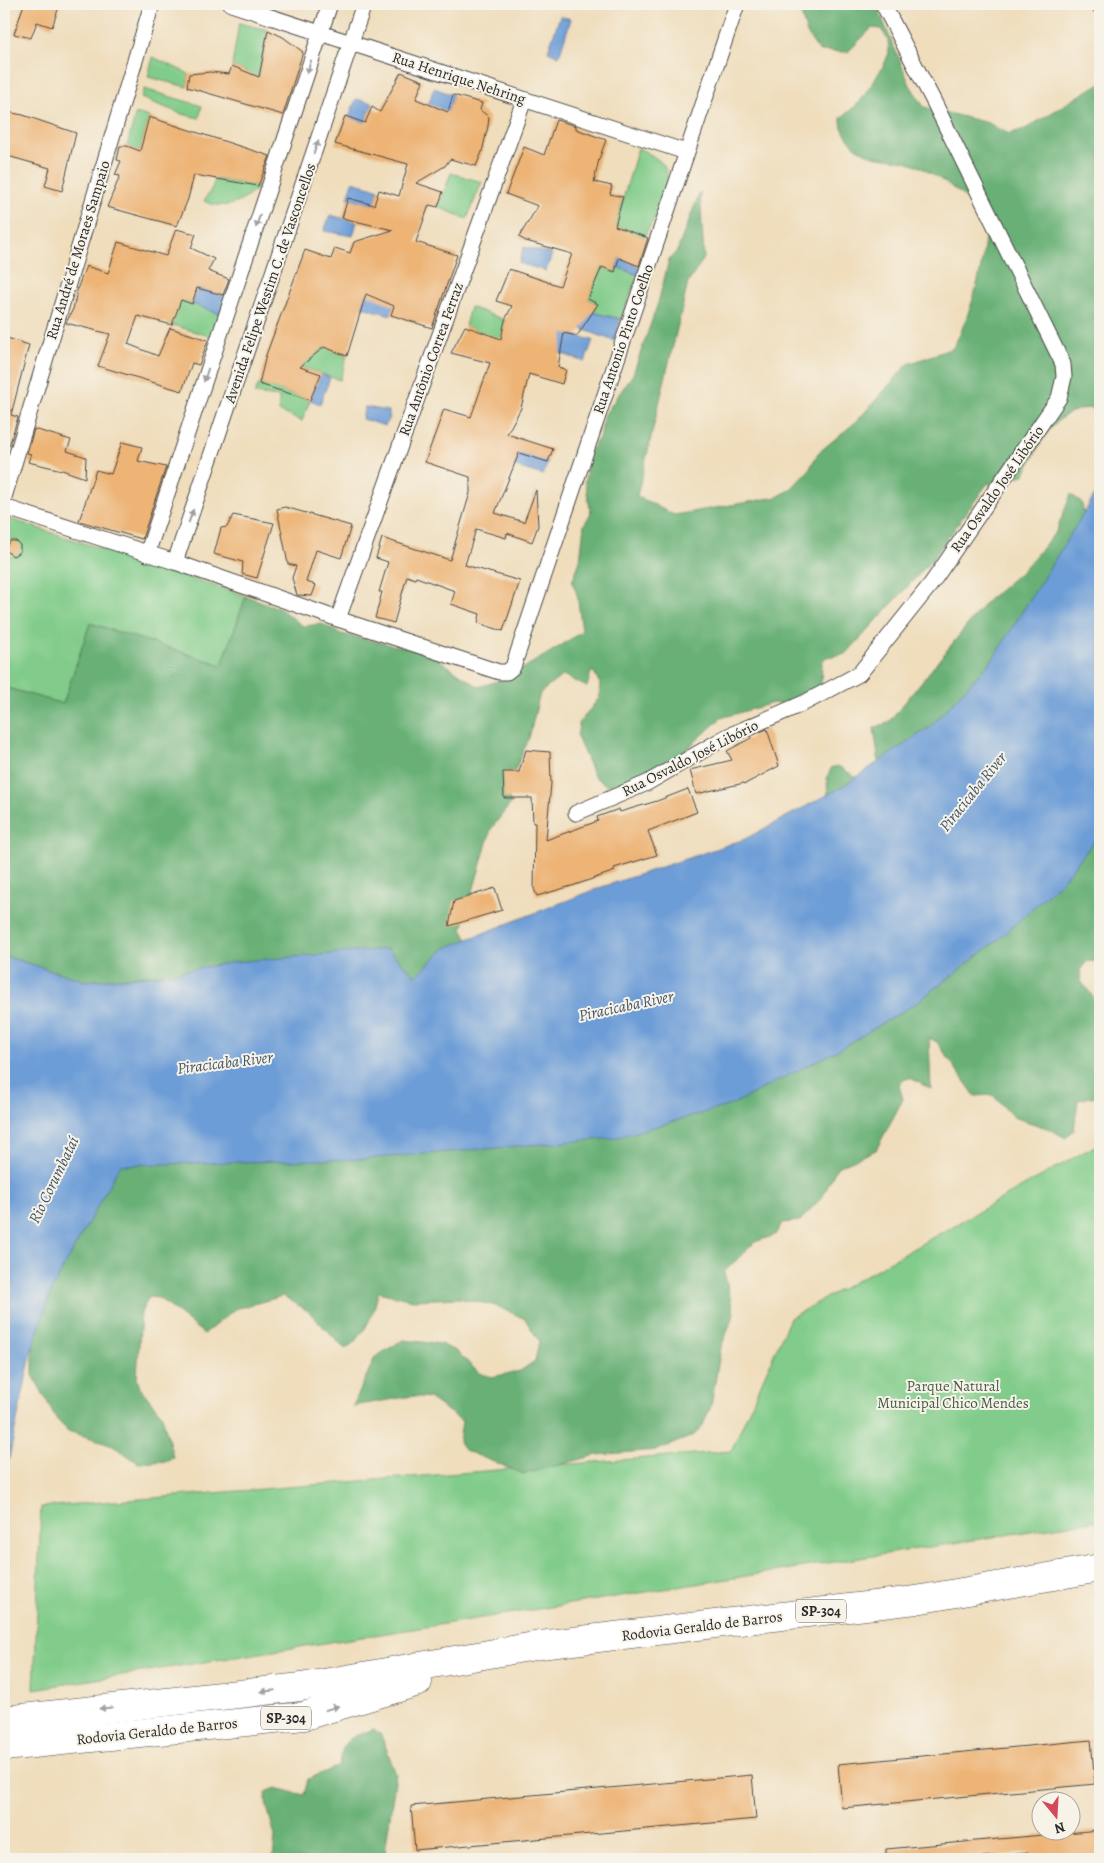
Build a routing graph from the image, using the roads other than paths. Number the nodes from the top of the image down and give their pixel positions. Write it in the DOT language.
graph roads {
  1 [pos="152,4"];
  2 [pos="231,4"];
  3 [pos="330,4"];
  4 [pos="364,4"];
  5 [pos="738,4"];
  6 [pos="883,4"];
  7 [pos="320,33"];
  8 [pos="350,43"];
  9 [pos="524,100"];
  10 [pos="686,152"];
  11 [pos="4,496"];
  12 [pos="4,507"];
  13 [pos="147,554"];
  14 [pos="175,562"];
  15 [pos="338,619"];
  16 [pos="576,813"];
  17 [pos="1100,1568"];
  18 [pos="540,1646"];
  19 [pos="12,1719"];
  20 [pos="14,1746"];
  1 -- 11 [label="street, Rua André de Moraes Sampaio"];
  2 -- 7 [label="street, Rua Henrique Nehring"];
  3 -- 7 [label="street, Avenida Felipe Westim C. de Vasconcellos"];
  4 -- 8 [label="street, Avenida Felipe Westim C. de Vasconcellos"];
  5 -- 10 [label="street, Rua Antonio Pinto Coelho"];
  6 -- 16 [label="street, Rua Osvaldo José Libório"];
  7 -- 8 [label="street, Rua Henrique Nehring"];
  7 -- 13 [label="street, Avenida Felipe Westim C. de Vasconcellos, one-way"];
  8 -- 9 [label="street, Rua Henrique Nehring"];
  14 -- 8 [label="street, Avenida Felipe Westim C. de Vasconcellos, one-way"];
  9 -- 10 [label="street, Rua Henrique Nehring"];
  9 -- 15 [label="street, Rua Antônio Correa Ferraz"];
  10 -- 15 [label="street, Rua Antonio Pinto Coelho"];
  12 -- 13 [label="street"];
  13 -- 14 [label="street"];
  14 -- 15 [label="street"];
  17 -- 18 [label="highway, Rodovia Geraldo de Barros / SP-304"];
  18 -- 19 [label="highway, Rodovia Geraldo de Barros / SP-304, one-way"];
  20 -- 18 [label="highway, Rodovia Geraldo de Barros / SP-304, one-way"];
}
